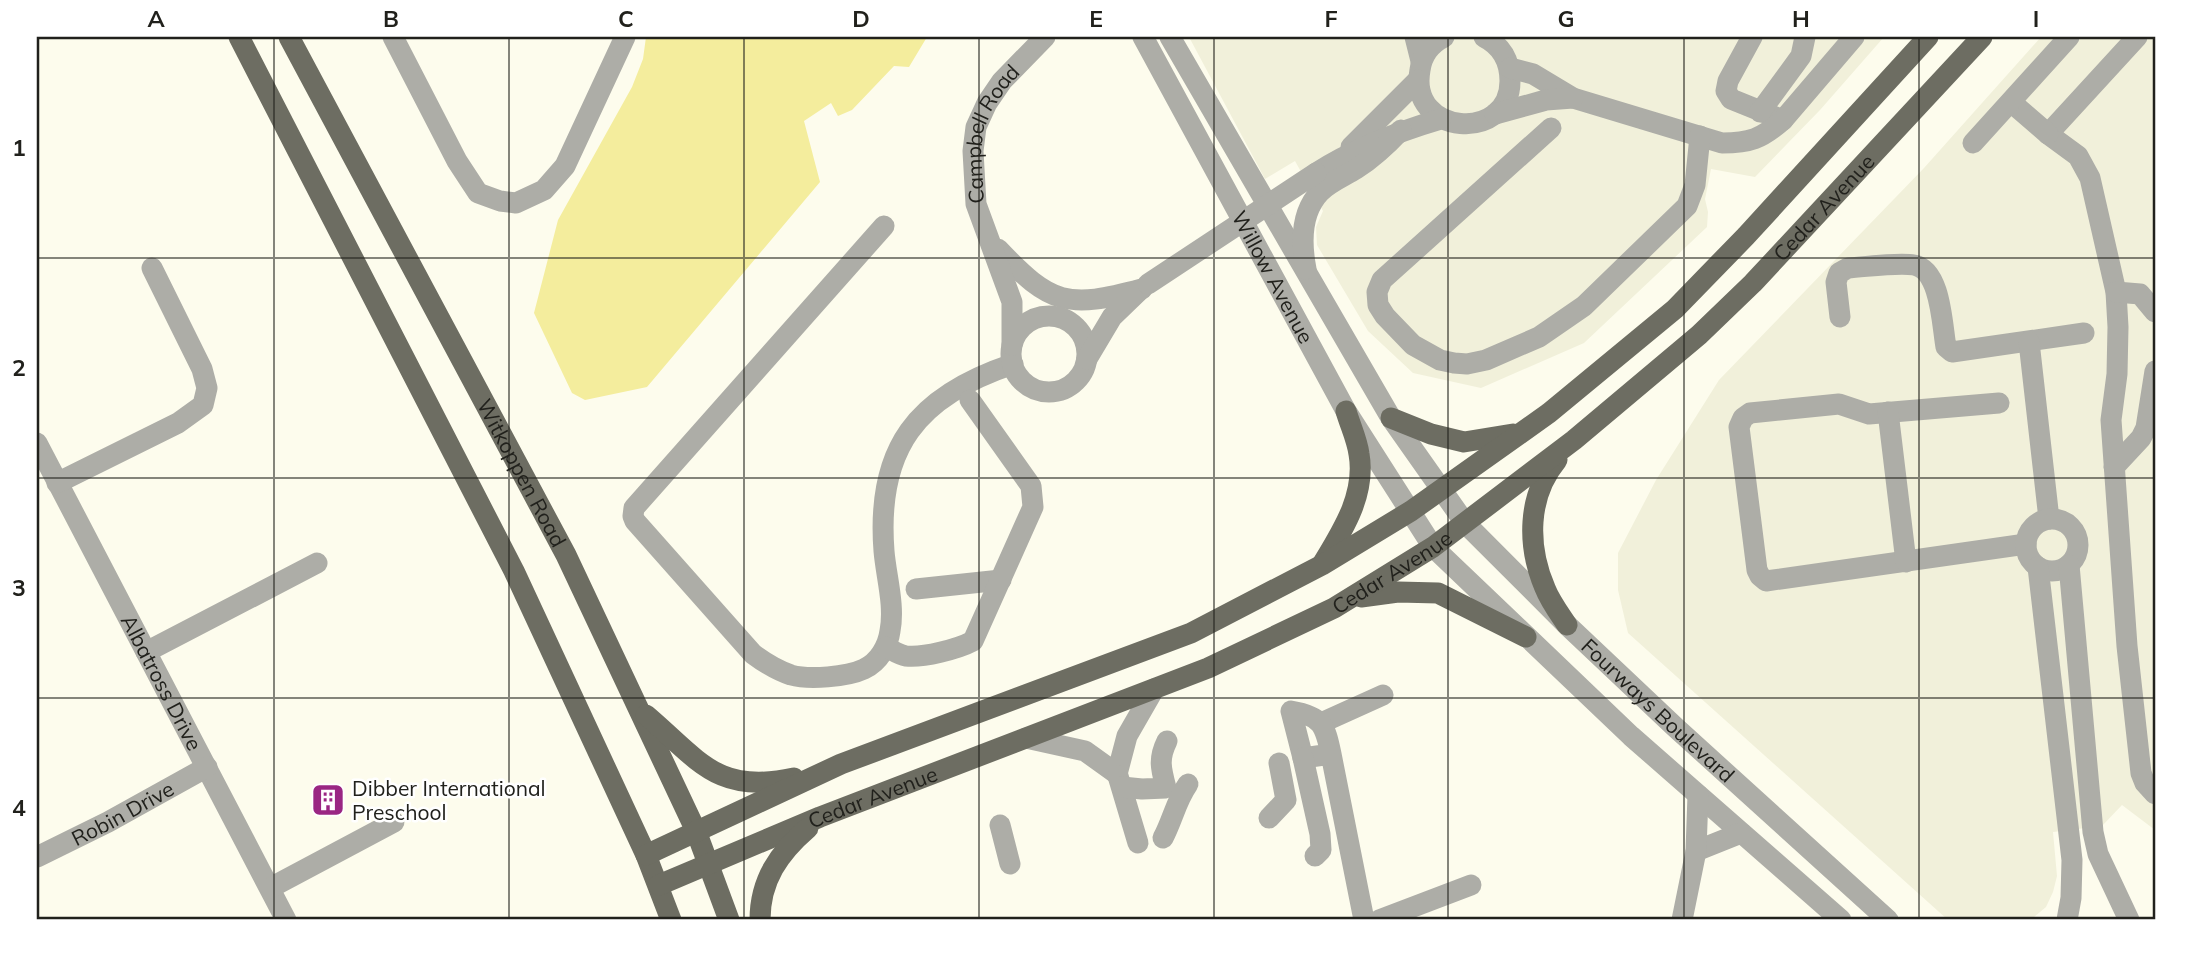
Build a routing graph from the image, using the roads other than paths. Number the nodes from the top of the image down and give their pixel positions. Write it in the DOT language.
graph roads {
  1 [pos="239,37"];
  2 [pos="289,37"];
  3 [pos="393,37"];
  4 [pos="625,37"];
  5 [pos="1128,37"];
  6 [pos="1143,37"];
  7 [pos="1170,37"];
  8 [pos="1415,37"];
  9 [pos="1444,37"];
  10 [pos="1485,37"];
  11 [pos="1516,37"];
  12 [pos="1752,37"];
  13 [pos="1805,37"];
  14 [pos="1854,37"];
  15 [pos="1928,37"];
  16 [pos="1982,37"];
  17 [pos="2069,37"];
  18 [pos="2137,37"];
  19 [pos="1047,38"];
  20 [pos="1158,65"];
  21 [pos="1509,66"];
  22 [pos="1420,70"];
  23 [pos="1573,97"];
  24 [pos="2011,102"];
  25 [pos="1760,112"];
  26 [pos="1495,114"];
  27 [pos="1441,119"];
  28 [pos="1783,120"];
  29 [pos="1551,128"];
  30 [pos="1401,130"];
  31 [pos="2048,134"];
  32 [pos="1700,136"];
  33 [pos="1973,143"];
  34 [pos="1342,156"];
  35 [pos="884,226"];
  36 [pos="991,243"];
  37 [pos="152,268"];
  38 [pos="1005,278"];
  39 [pos="1308,278"];
  40 [pos="1140,291"];
  41 [pos="2116,292"];
  42 [pos="2155,312"];
  43 [pos="1840,317"];
  44 [pos="1057,318"];
  45 [pos="2084,333"];
  46 [pos="2029,342"];
  47 [pos="1013,354"];
  48 [pos="1087,359"];
  49 [pos="2155,371"];
  50 [pos="970,400"];
  51 [pos="1999,403"];
  52 [pos="1346,411"];
  53 [pos="1888,412"];
  54 [pos="1391,418"];
  55 [pos="1521,433"];
  56 [pos="1574,439"];
  57 [pos="37,443"];
  58 [pos="2114,467"];
  59 [pos="49,482"];
  60 [pos="1440,491"];
  61 [pos="1411,511"];
  62 [pos="2049,519"];
  63 [pos="1465,523"];
  64 [pos="2026,544"];
  65 [pos="1433,547"];
  66 [pos="1906,562"];
  67 [pos="317,563"];
  68 [pos="1322,565"];
  69 [pos="2069,565"];
  70 [pos="2038,567"];
  71 [pos="1001,580"];
  72 [pos="916,589"];
  73 [pos="1334,608"];
  74 [pos="1567,625"];
  75 [pos="1526,637"];
  76 [pos="886,647"];
  77 [pos="146,652"];
  78 [pos="1154,689"];
  79 [pos="1382,695"];
  80 [pos="2081,708"];
  81 [pos="2055,711"];
  82 [pos="642,712"];
  83 [pos="1321,723"];
  84 [pos="1026,738"];
  85 [pos="1167,741"];
  86 [pos="1331,754"];
  87 [pos="1303,758"];
  88 [pos="1279,763"];
  89 [pos="841,764"];
  90 [pos="207,766"];
  91 [pos="1120,781"];
  92 [pos="1188,783"];
  93 [pos="2155,794"];
  94 [pos="1698,795"];
  95 [pos="820,817"];
  96 [pos="1269,818"];
  97 [pos="394,822"];
  98 [pos="1000,825"];
  99 [pos="696,831"];
  100 [pos="1741,833"];
  101 [pos="1163,838"];
  102 [pos="1138,843"];
  103 [pos="1696,850"];
  104 [pos="2098,854"];
  105 [pos="646,855"];
  106 [pos="1315,856"];
  107 [pos="37,857"];
  108 [pos="2072,860"];
  109 [pos="709,862"];
  110 [pos="1010,864"];
  111 [pos="659,885"];
  112 [pos="1471,885"];
  113 [pos="270,888"];
  114 [pos="286,920"];
  115 [pos="671,920"];
  116 [pos="729,920"];
  117 [pos="760,920"];
  118 [pos="1364,920"];
  119 [pos="1379,920"];
  120 [pos="1682,920"];
  121 [pos="1840,920"];
  122 [pos="1888,920"];
  123 [pos="2067,920"];
  124 [pos="2129,920"];
  1 -- 105 [label="main road"];
  2 -- 82 [label="main road, Witkoppen Road"];
  3 -- 4 [label="street"];
  5 -- 20 [label="street"];
  6 -- 20 [label="street, Willow Avenue"];
  7 -- 39 [label="street, Willow Avenue"];
  8 -- 22 [label="street"];
  9 -- 22 [label="street"];
  10 -- 21 [label="street"];
  11 -- 21 [label="street"];
  12 -- 25 [label="street"];
  13 -- 25 [label="street"];
  14 -- 28 [label="street"];
  15 -- 55 [label="main road, Cedar Avenue"];
  16 -- 56 [label="main road, Cedar Avenue"];
  17 -- 24 [label="street"];
  18 -- 31 [label="street"];
  19 -- 36 [label="street, Campbell Road"];
  20 -- 52 [label="street, Willow Avenue"];
  21 -- 23 [label="street"];
  21 -- 26 [label="street"];
  22 -- 27 [label="street"];
  22 -- 34 [label="street"];
  23 -- 26 [label="street"];
  23 -- 32 [label="street"];
  24 -- 31 [label="street"];
  24 -- 33 [label="street"];
  25 -- 28 [label="street"];
  26 -- 27 [label="street"];
  27 -- 30 [label="street"];
  28 -- 32 [label="street"];
  29 -- 32 [label="street"];
  30 -- 34 [label="street"];
  30 -- 39 [label="street"];
  31 -- 41 [label="street"];
  34 -- 40 [label="street, bridge"];
  35 -- 76 [label="street"];
  36 -- 38 [label="street, Campbell Road"];
  36 -- 40 [label="street"];
  37 -- 59 [label="street"];
  38 -- 44 [label="street, Campbell Road"];
  38 -- 47 [label="street, Campbell Road"];
  39 -- 54 [label="street, Willow Avenue"];
  40 -- 44 [label="street"];
  40 -- 48 [label="street"];
  41 -- 42 [label="street"];
  41 -- 58 [label="street"];
  43 -- 46 [label="street"];
  44 -- 47 [label="street"];
  44 -- 48 [label="street, Campbell Road"];
  45 -- 46 [label="street"];
  46 -- 62 [label="street"];
  47 -- 48 [label="street"];
  47 -- 76 [label="street"];
  49 -- 58 [label="street"];
  50 -- 71 [label="street"];
  51 -- 53 [label="street"];
  52 -- 61 [label="street, Willow Avenue"];
  52 -- 68 [label="main road"];
  53 -- 66 [label="street"];
  53 -- 66 [label="street"];
  54 -- 55 [label="main road"];
  54 -- 60 [label="street, Willow Avenue"];
  55 -- 60 [label="main road, Cedar Avenue"];
  56 -- 63 [label="main road, Cedar Avenue"];
  56 -- 74 [label="main road"];
  57 -- 59 [label="street, Albatross Drive"];
  58 -- 93 [label="street"];
  59 -- 77 [label="street, Albatross Drive"];
  60 -- 61 [label="main road, Cedar Avenue"];
  60 -- 63 [label="street, Fourways Boulevard"];
  61 -- 65 [label="street, Fourways Boulevard"];
  61 -- 68 [label="main road, Cedar Avenue"];
  62 -- 64 [label="street"];
  62 -- 69 [label="street"];
  63 -- 65 [label="main road, Cedar Avenue"];
  63 -- 74 [label="street, Fourways Boulevard"];
  64 -- 66 [label="street"];
  64 -- 70 [label="street"];
  65 -- 73 [label="main road, Cedar Avenue"];
  65 -- 75 [label="street, Fourways Boulevard"];
  67 -- 77 [label="street"];
  68 -- 89 [label="main road, Cedar Avenue"];
  69 -- 70 [label="street"];
  69 -- 80 [label="street"];
  70 -- 81 [label="street"];
  71 -- 72 [label="street"];
  71 -- 76 [label="street"];
  73 -- 75 [label="main road"];
  73 -- 78 [label="main road, Cedar Avenue"];
  74 -- 122 [label="street, Fourways Boulevard"];
  75 -- 94 [label="street, Fourways Boulevard"];
  77 -- 90 [label="street, Albatross Drive"];
  78 -- 84 [label="main road, Cedar Avenue"];
  78 -- 91 [label="street"];
  79 -- 83 [label="street"];
  80 -- 81 [label="street"];
  80 -- 104 [label="street"];
  81 -- 108 [label="street"];
  82 -- 89 [label="main road"];
  82 -- 99 [label="main road, Witkoppen Road"];
  83 -- 86 [label="street"];
  83 -- 87 [label="street"];
  84 -- 91 [label="street"];
  84 -- 95 [label="main road, Cedar Avenue"];
  85 -- 91 [label="street"];
  86 -- 87 [label="street"];
  86 -- 118 [label="street"];
  87 -- 106 [label="street"];
  88 -- 96 [label="street"];
  89 -- 99 [label="main road, Cedar Avenue"];
  90 -- 107 [label="street, Robin Drive"];
  90 -- 113 [label="street, Albatross Drive"];
  91 -- 102 [label="street"];
  92 -- 101 [label="street"];
  94 -- 100 [label="street, Fourways Boulevard"];
  94 -- 103 [label="street"];
  95 -- 109 [label="main road, Cedar Avenue"];
  95 -- 117 [label="main road"];
  97 -- 113 [label="street"];
  98 -- 110 [label="street"];
  99 -- 105 [label="main road, Cedar Avenue"];
  99 -- 109 [label="main road, Witkoppen Road"];
  100 -- 103 [label="street"];
  100 -- 121 [label="street, Fourways Boulevard"];
  103 -- 120 [label="street"];
  104 -- 108 [label="street"];
  104 -- 124 [label="street"];
  105 -- 111 [label="main road"];
  108 -- 123 [label="street"];
  109 -- 111 [label="main road, Cedar Avenue"];
  109 -- 116 [label="main road, Witkoppen Road"];
  111 -- 115 [label="main road"];
  112 -- 119 [label="street"];
  113 -- 114 [label="street, Albatross Drive"];
}
